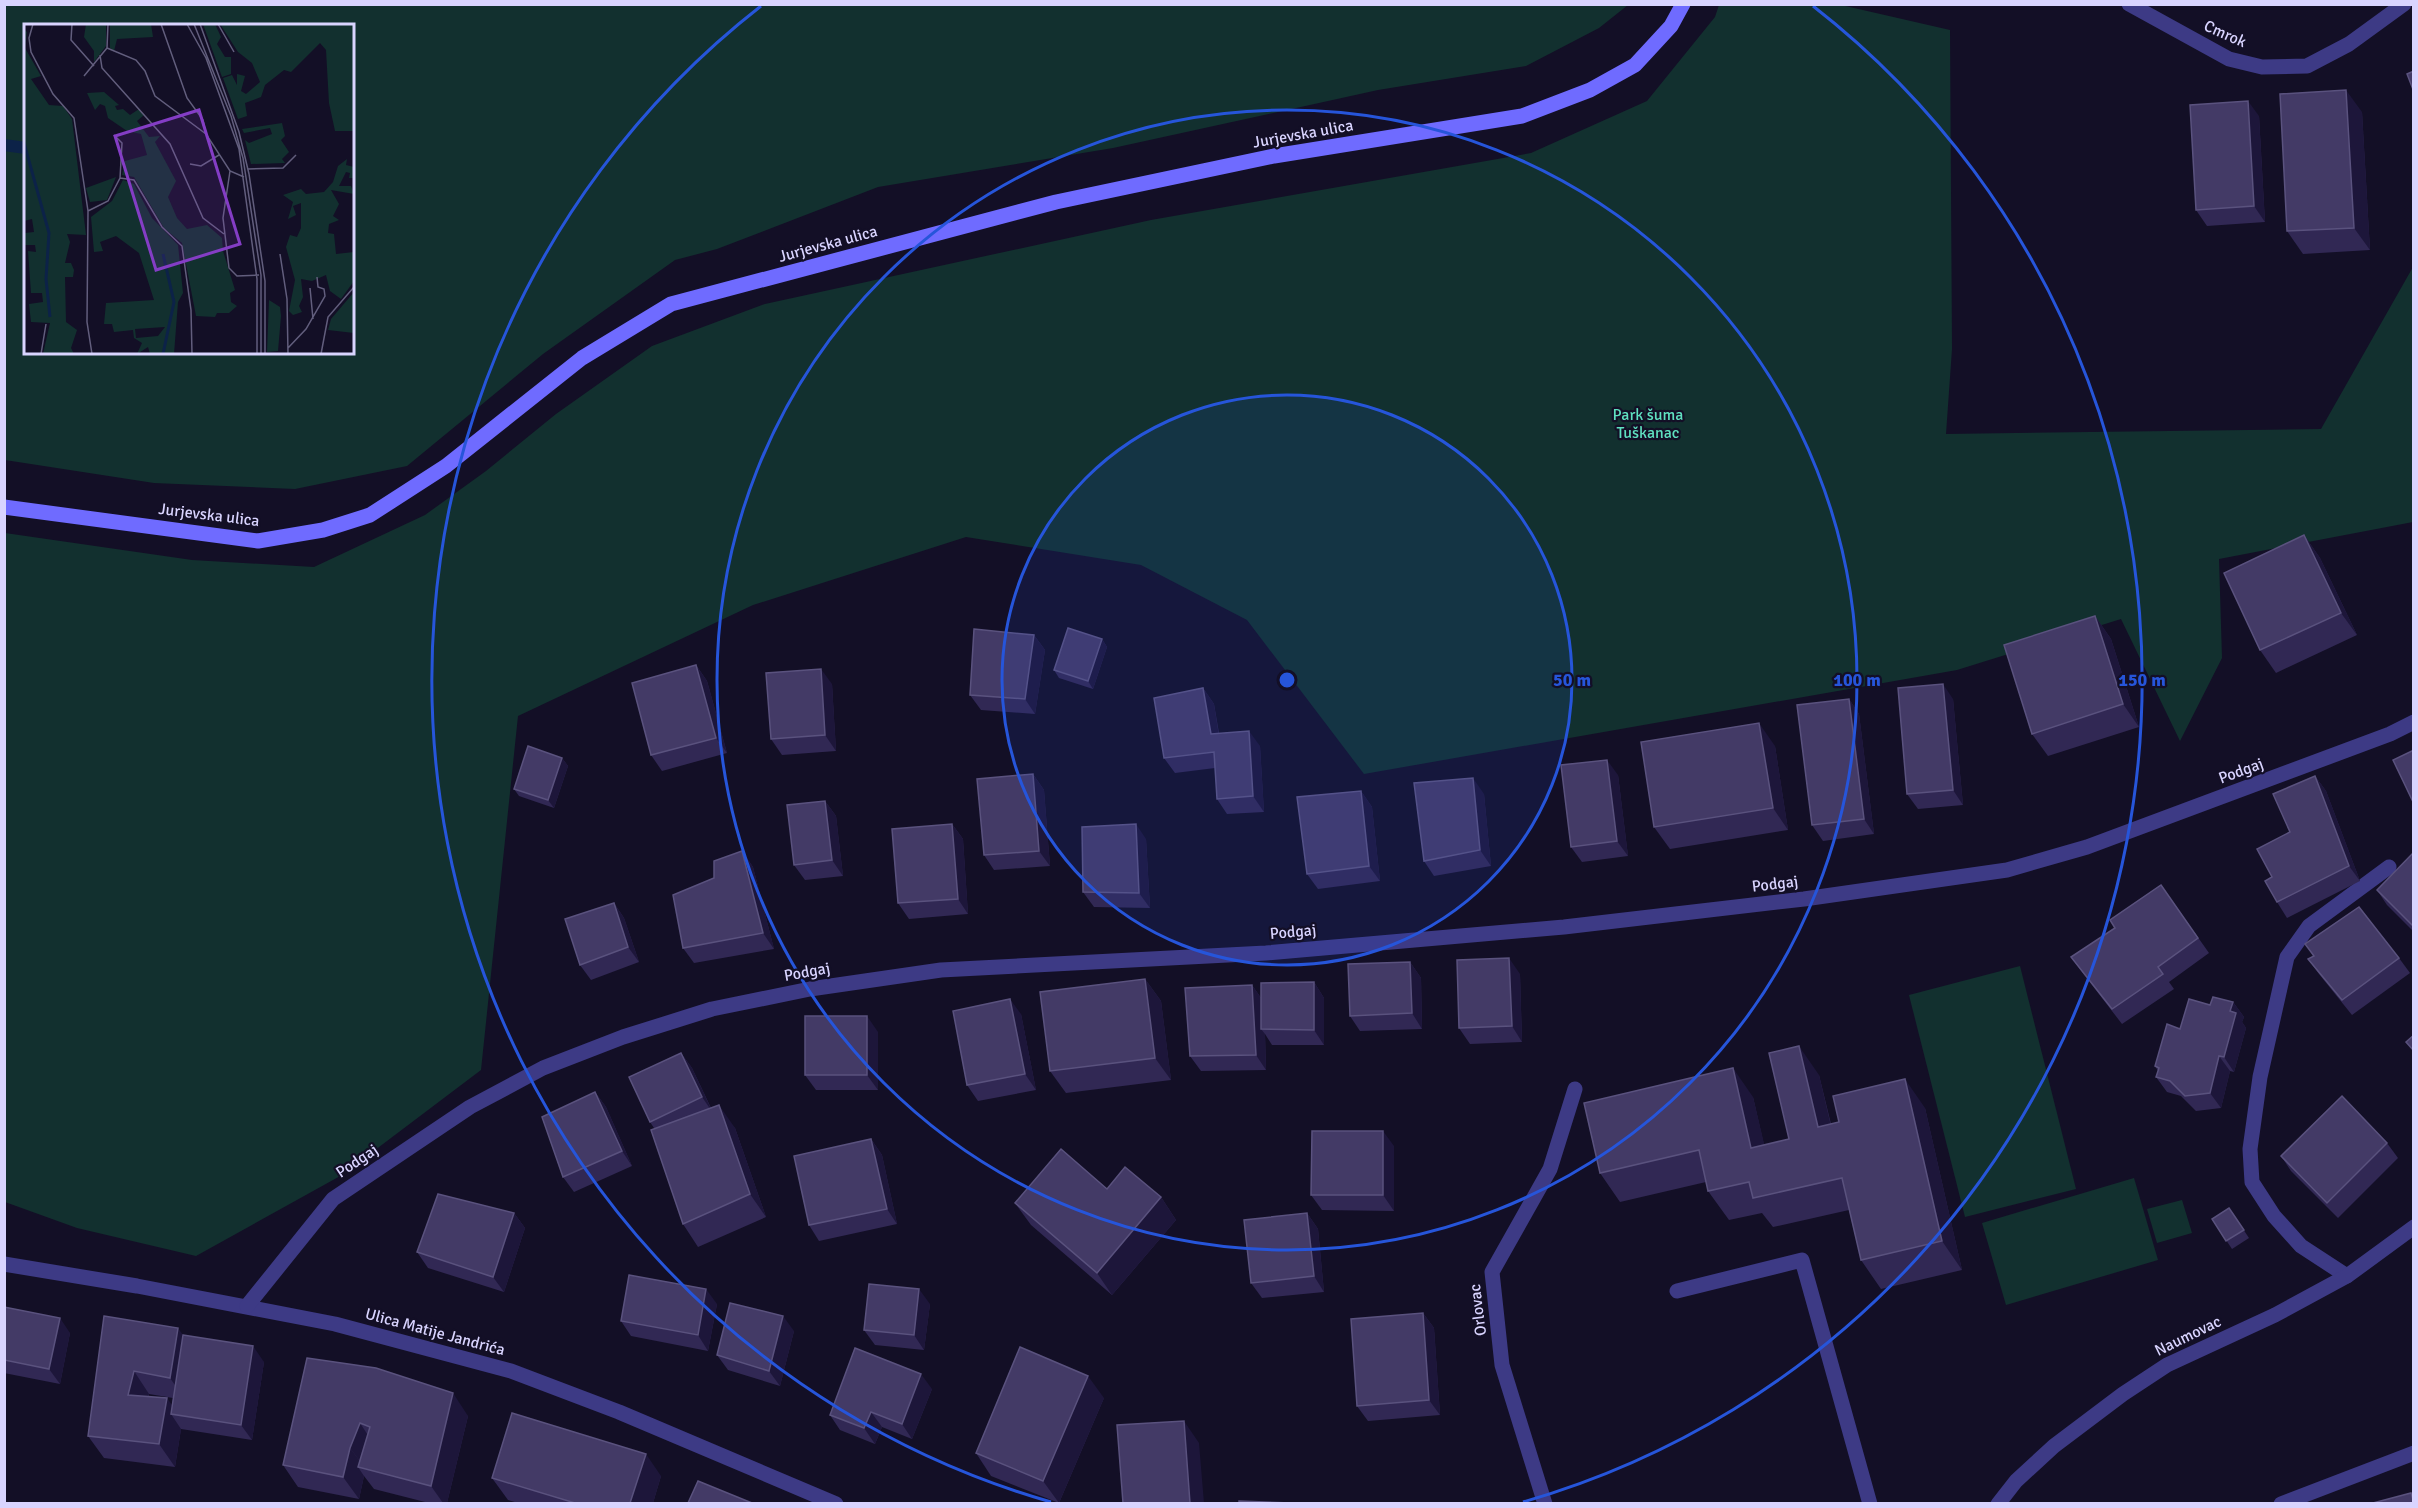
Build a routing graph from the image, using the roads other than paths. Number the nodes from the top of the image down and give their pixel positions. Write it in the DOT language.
graph roads {
  1 [pos="1683,4"];
  2 [pos="2129,4"];
  3 [pos="2404,4"];
  4 [pos="4,507"];
  5 [pos="2414,722"];
  6 [pos="2389,867"];
  7 [pos="1575,1089"];
  8 [pos="2414,1227"];
  9 [pos="4,1264"];
  10 [pos="2347,1276"];
  11 [pos="1677,1291"];
  12 [pos="247,1306"];
  13 [pos="2414,1453"];
  14 [pos="836,1503"];
  15 [pos="1545,1503"];
  16 [pos="1870,1503"];
  17 [pos="1998,1503"];
  18 [pos="2281,1503"];
  1 -- 4 [label="street, Jurjevska ulica"];
  2 -- 3 [label="street, Cmrok"];
  5 -- 12 [label="street, Podgaj"];
  6 -- 10 [label="street"];
  7 -- 15 [label="street, Orlovac"];
  8 -- 10 [label="street, Naumovac"];
  9 -- 12 [label="street, Ulica Matije Jandrića"];
  10 -- 17 [label="street, Naumovac"];
  11 -- 16 [label="street"];
  12 -- 14 [label="street, Ulica Matije Jandrića"];
  13 -- 18 [label="street"];
}
